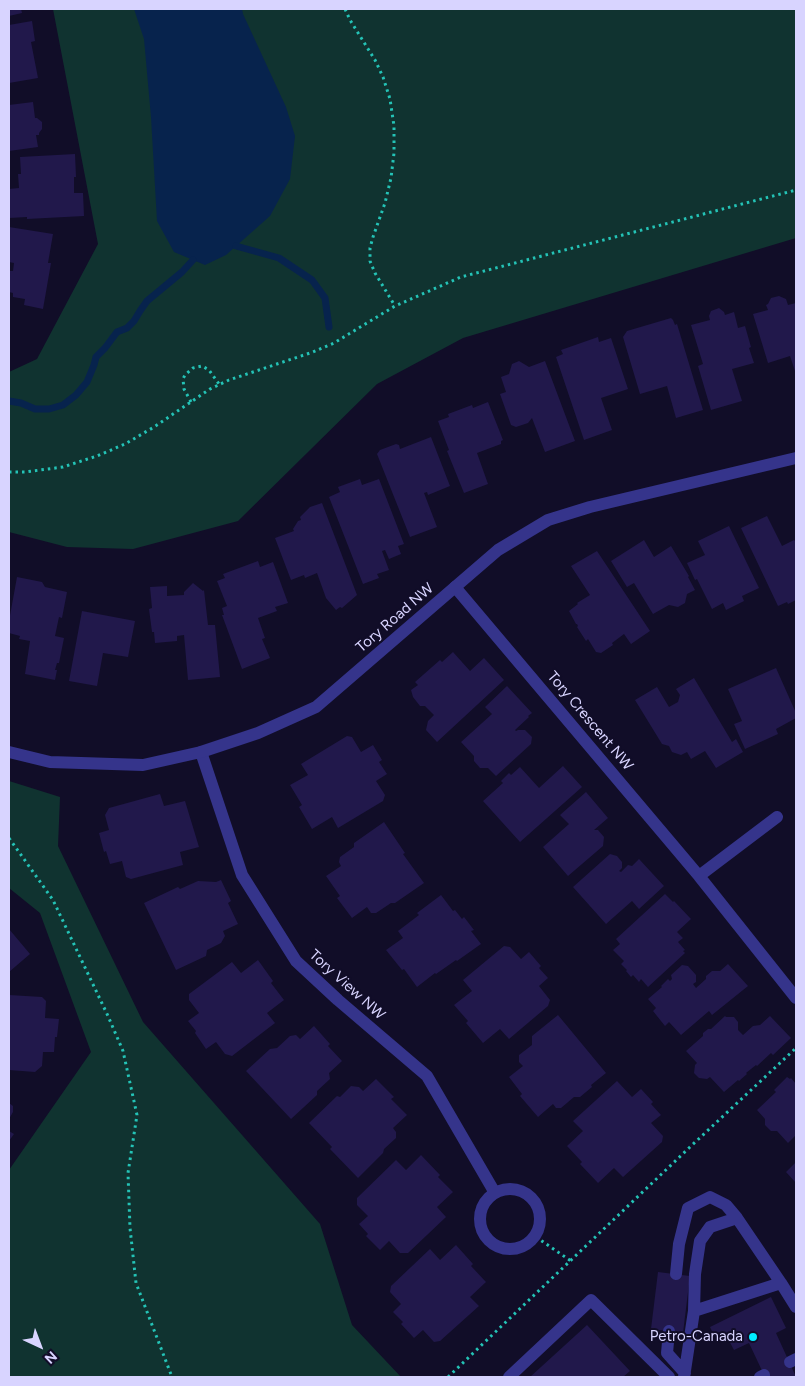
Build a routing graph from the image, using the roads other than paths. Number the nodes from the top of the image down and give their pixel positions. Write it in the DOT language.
graph roads {
  1 [pos="796,458"];
  2 [pos="455,587"];
  3 [pos="9,752"];
  4 [pos="201,752"];
  5 [pos="777,817"];
  6 [pos="699,876"];
  7 [pos="796,998"];
  8 [pos="495,1193"];
  9 [pos="737,1218"];
  10 [pos="676,1274"];
  11 [pos="781,1283"];
  12 [pos="796,1307"];
  13 [pos="694,1311"];
  14 [pos="669,1331"];
  15 [pos="684,1375"];
  16 [pos="509,1377"];
  17 [pos="669,1377"];
  1 -- 2 [label="street, Tory Road NW"];
  2 -- 4 [label="street, Tory Road NW"];
  2 -- 6 [label="street, Tory Crescent NW"];
  3 -- 4 [label="street, Tory Road NW"];
  4 -- 8 [label="street, Tory View NW"];
  5 -- 6 [label="street"];
  6 -- 7 [label="street, Tory Crescent NW"];
  8 -- 8 [label="street"];
  9 -- 10 [label="street"];
  9 -- 11 [label="street"];
  9 -- 13 [label="street"];
  11 -- 12 [label="street"];
  11 -- 13 [label="street"];
  13 -- 15 [label="street"];
  14 -- 15 [label="street"];
  16 -- 17 [label="street"];
}
